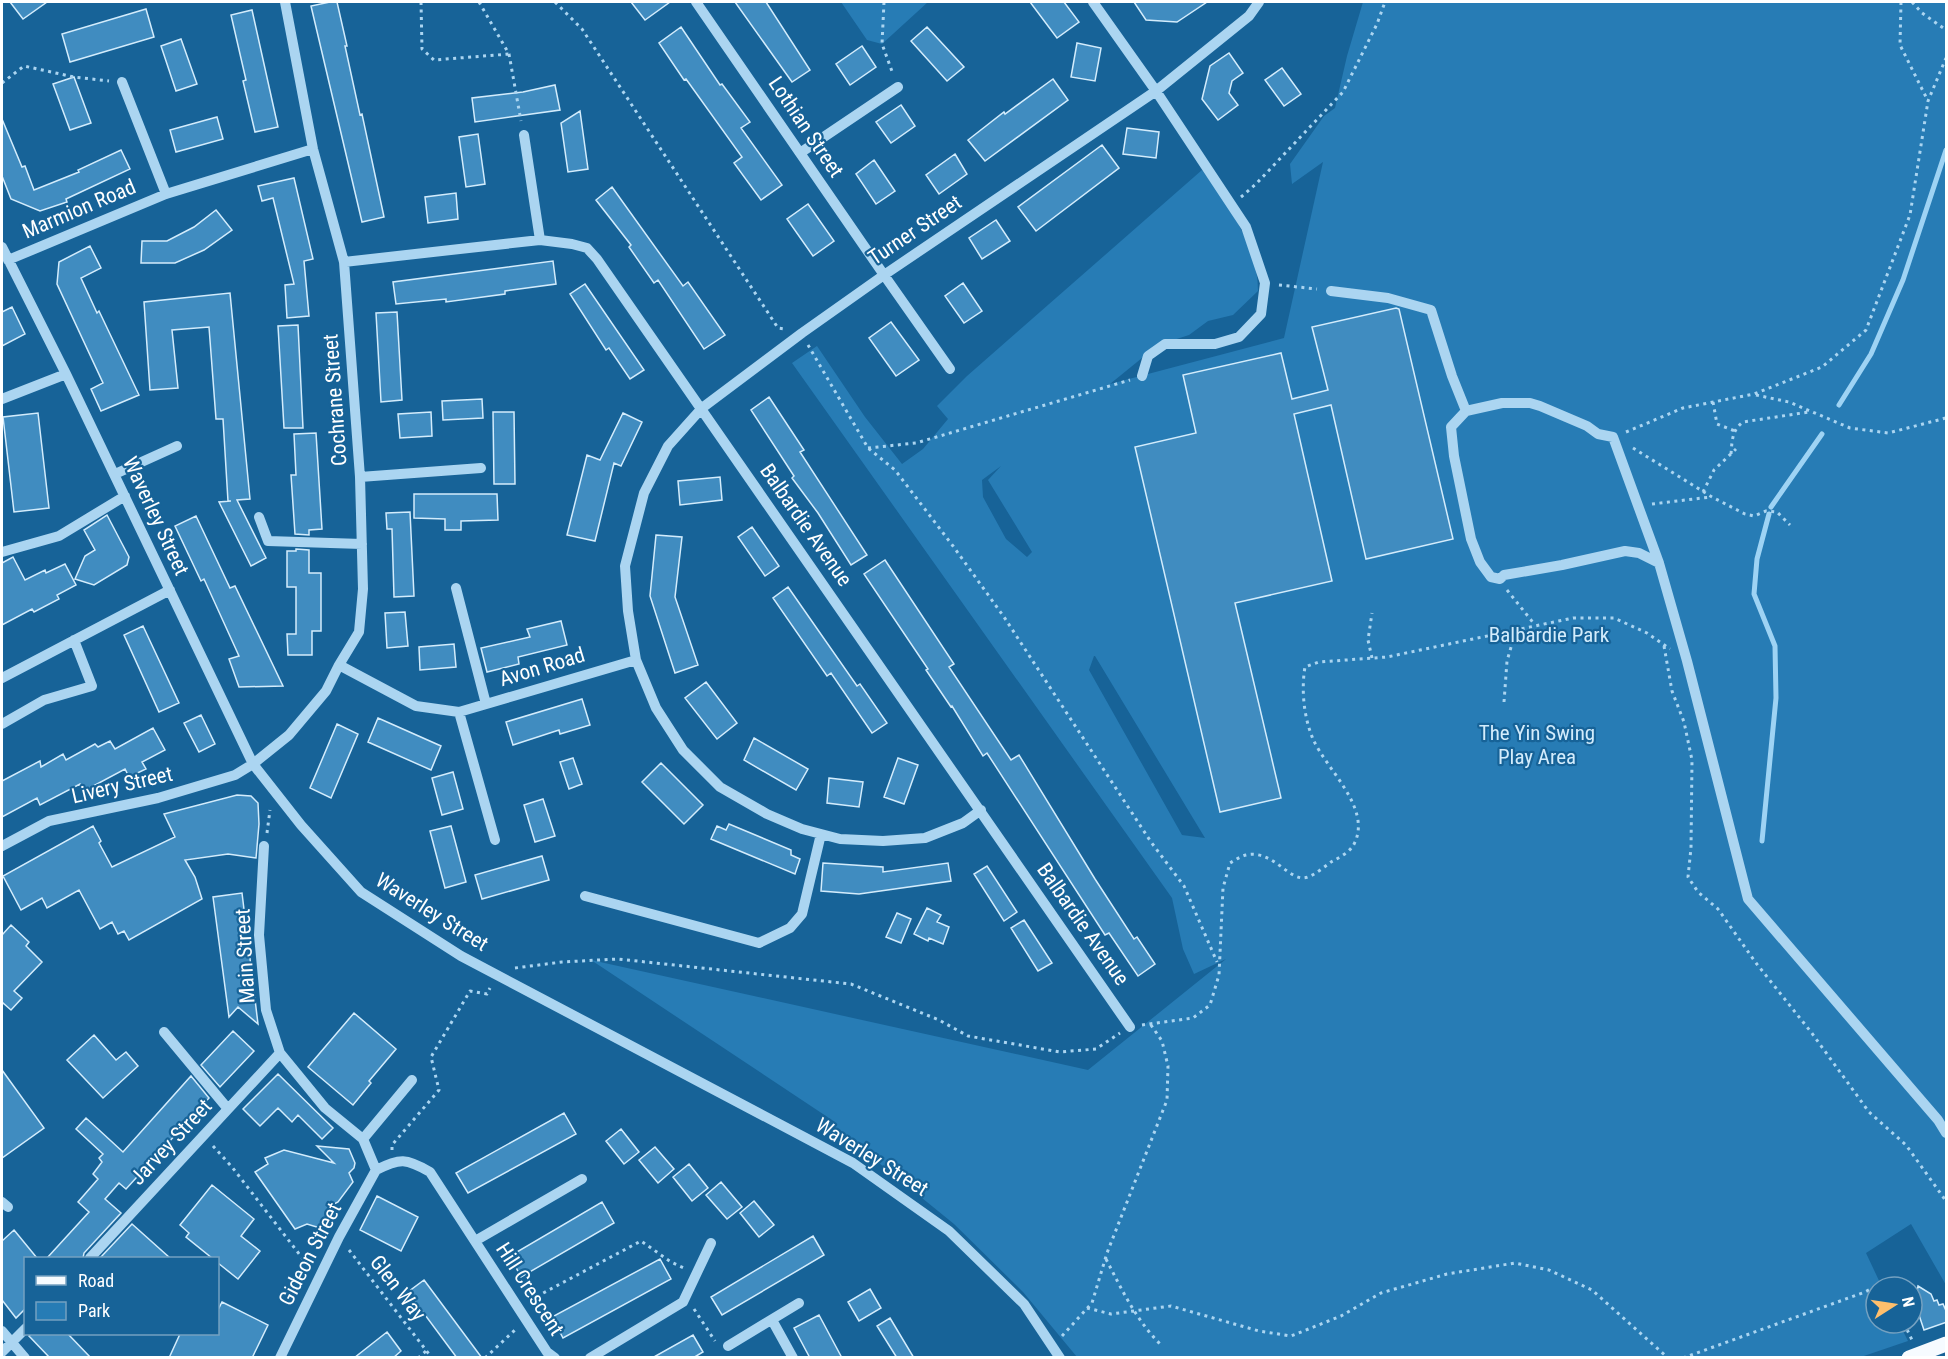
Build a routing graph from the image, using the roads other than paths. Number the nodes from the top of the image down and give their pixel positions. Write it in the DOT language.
graph roads {
  1 [pos="285,2"];
  2 [pos="696,2"];
  3 [pos="1092,2"];
  4 [pos="1259,2"];
  5 [pos="122,82"];
  6 [pos="898,87"];
  7 [pos="1156,91"];
  8 [pos="524,135"];
  9 [pos="313,149"];
  10 [pos="800,153"];
  11 [pos="166,194"];
  12 [pos="540,240"];
  13 [pos="2,247"];
  14 [pos="8,260"];
  15 [pos="344,262"];
  16 [pos="884,275"];
  17 [pos="1330,291"];
  18 [pos="950,369"];
  19 [pos="66,374"];
  20 [pos="1143,376"];
  21 [pos="2,399"];
  22 [pos="702,408"];
  23 [pos="1466,411"];
  24 [pos="177,446"];
  25 [pos="481,468"];
  26 [pos="115,474"];
  27 [pos="360,477"];
  28 [pos="125,496"];
  29 [pos="259,517"];
  30 [pos="362,544"];
  31 [pos="2,552"];
  32 [pos="1659,563"];
  33 [pos="456,588"];
  34 [pos="170,590"];
  35 [pos="74,640"];
  36 [pos="636,660"];
  37 [pos="339,665"];
  38 [pos="2,678"];
  39 [pos="486,704"];
  40 [pos="459,712"];
  41 [pos="2,724"];
  42 [pos="254,764"];
  43 [pos="981,810"];
  44 [pos="821,834"];
  45 [pos="495,840"];
  46 [pos="2,846"];
  47 [pos="264,846"];
  48 [pos="585,896"];
  49 [pos="1130,1026"];
  50 [pos="164,1032"];
  51 [pos="280,1053"];
  52 [pos="412,1080"];
  53 [pos="228,1109"];
  54 [pos="1947,1133"];
  55 [pos="363,1139"];
  56 [pos="376,1170"];
  57 [pos="582,1179"];
  58 [pos="475,1241"];
  59 [pos="711,1243"];
  60 [pos="91,1257"];
  61 [pos="799,1303"];
  62 [pos="772,1320"];
  63 [pos="24,1330"];
  64 [pos="2,1331"];
  65 [pos="12,1342"];
  66 [pos="1947,1344"];
  67 [pos="728,1346"];
  68 [pos="2,1352"];
  69 [pos="25,1358"];
  70 [pos="280,1358"];
  71 [pos="555,1358"];
  72 [pos="590,1358"];
  73 [pos="793,1358"];
  74 [pos="1060,1358"];
  75 [pos="1909,1358"];
  1 -- 9 [label="street, Cochrane Street"];
  2 -- 10 [label="street, Lothian Street"];
  3 -- 7 [label="street"];
  4 -- 7 [label="street, Turner Street"];
  5 -- 11 [label="street, Marmion Road"];
  6 -- 10 [label="street"];
  7 -- 16 [label="street, Turner Street"];
  7 -- 20 [label="street"];
  8 -- 12 [label="street"];
  9 -- 11 [label="street, Marmion Road"];
  9 -- 15 [label="street, Cochrane Street"];
  10 -- 16 [label="street, Lothian Street"];
  11 -- 14 [label="street, Marmion Road"];
  12 -- 15 [label="street, Balbardie Avenue"];
  12 -- 22 [label="street, Balbardie Avenue"];
  13 -- 14 [label="street, Waverley Street"];
  14 -- 19 [label="street, Waverley Street"];
  15 -- 27 [label="street, Cochrane Street"];
  16 -- 18 [label="street, Lothian Street"];
  16 -- 22 [label="street, Turner Street"];
  17 -- 23 [label="street"];
  19 -- 21 [label="street"];
  19 -- 26 [label="street, Waverley Street"];
  22 -- 36 [label="street, Turner Street"];
  22 -- 43 [label="street, Balbardie Avenue"];
  23 -- 32 [label="street"];
  23 -- 32 [label="street"];
  24 -- 26 [label="street"];
  25 -- 27 [label="street"];
  26 -- 28 [label="street, Waverley Street"];
  27 -- 30 [label="street, Cochrane Street"];
  28 -- 31 [label="street"];
  28 -- 34 [label="street, Waverley Street"];
  29 -- 30 [label="street"];
  30 -- 37 [label="street, Cochrane Street"];
  32 -- 54 [label="street"];
  33 -- 39 [label="street"];
  34 -- 35 [label="street"];
  34 -- 42 [label="street, Waverley Street"];
  35 -- 38 [label="street"];
  35 -- 41 [label="street"];
  36 -- 39 [label="street, Avon Road"];
  36 -- 44 [label="street, Turner Street"];
  37 -- 40 [label="street, Avon Road"];
  37 -- 42 [label="street, Cochrane Street"];
  39 -- 40 [label="street, Avon Road"];
  40 -- 45 [label="street"];
  42 -- 46 [label="street, Livery Street"];
  42 -- 74 [label="street, Waverley Street"];
  43 -- 44 [label="street, Turner Street"];
  43 -- 49 [label="street, Balbardie Avenue"];
  44 -- 48 [label="street"];
  47 -- 51 [label="street, Main Street"];
  50 -- 53 [label="street"];
  51 -- 53 [label="street, Jarvey Street"];
  51 -- 55 [label="street, Main Street"];
  52 -- 55 [label="street"];
  53 -- 60 [label="street, Jarvey Street"];
  55 -- 56 [label="street, Main Street"];
  56 -- 58 [label="street, Hill Crescent"];
  56 -- 70 [label="street, Gideon Street"];
  57 -- 58 [label="street, Hill Crescent"];
  58 -- 71 [label="street, Hill Crescent"];
  59 -- 72 [label="street"];
  61 -- 62 [label="street"];
  62 -- 67 [label="street"];
  62 -- 73 [label="street"];
  63 -- 65 [label="street"];
  64 -- 65 [label="street"];
  65 -- 68 [label="street"];
  65 -- 69 [label="street"];
  66 -- 75 [label="main road"];
}
